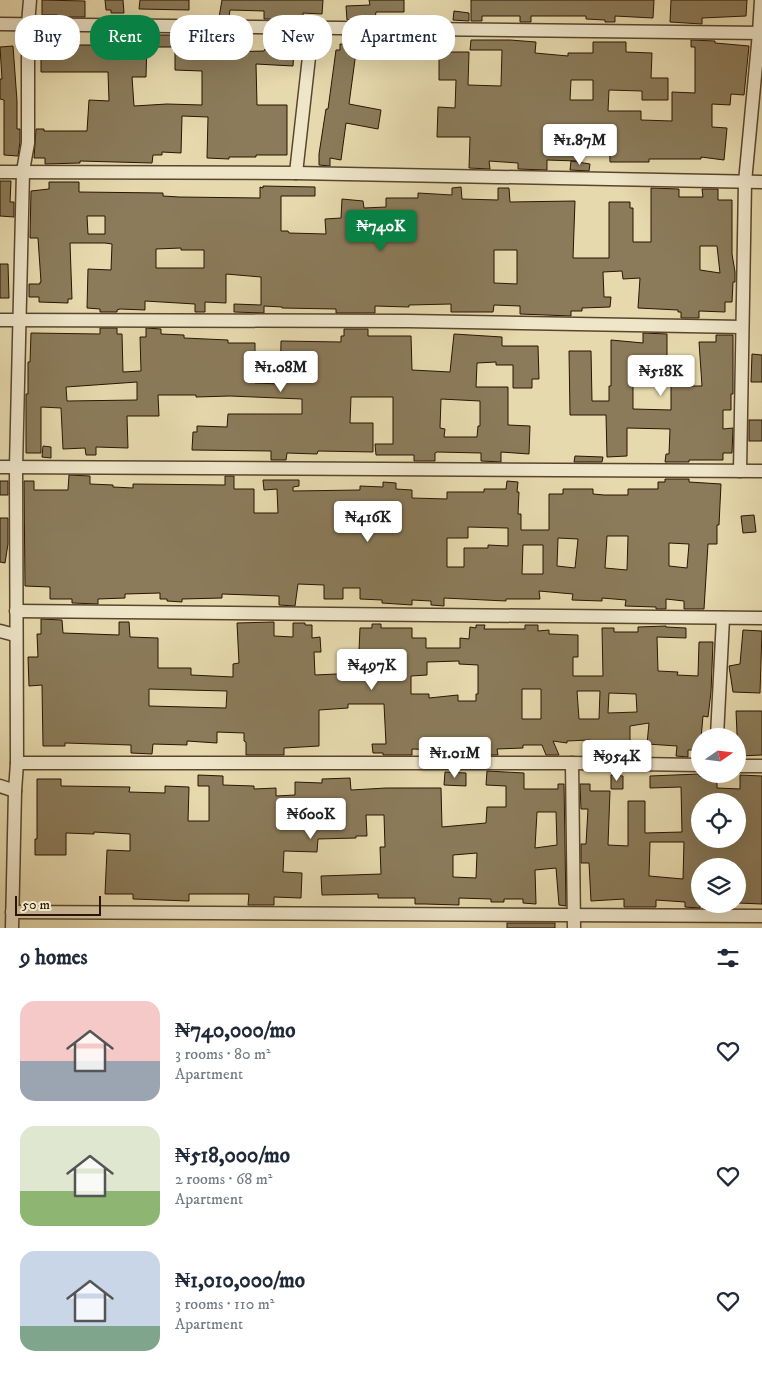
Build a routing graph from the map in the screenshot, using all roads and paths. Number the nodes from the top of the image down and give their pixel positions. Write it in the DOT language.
graph roads {
  1 [pos="30,0"];
  2 [pos="761,0"];
  3 [pos="29,15"];
  4 [pos="0,24"];
  5 [pos="15,24"];
  6 [pos="80,25"];
  7 [pos="263,27"];
  8 [pos="332,28"];
  9 [pos="761,33"];
  10 [pos="28,60"];
  11 [pos="309,60"];
  12 [pos="24,171"];
  13 [pos="0,172"];
  14 [pos="296,173"];
  15 [pos="745,182"];
  16 [pos="762,182"];
  17 [pos="0,320"];
  18 [pos="20,320"];
  19 [pos="742,327"];
  20 [pos="16,467"];
  21 [pos="0,468"];
  22 [pos="740,471"];
  23 [pos="762,471"];
  24 [pos="16,611"];
  25 [pos="723,618"];
  26 [pos="762,618"];
  27 [pos="0,631"];
  28 [pos="16,635"];
  29 [pos="717,728"];
  30 [pos="17,763"];
  31 [pos="572,763"];
  32 [pos="691,765"];
  33 [pos="746,766"];
  34 [pos="762,766"];
  35 [pos="0,786"];
  36 [pos="15,791"];
  37 [pos="12,912"];
  38 [pos="575,914"];
  39 [pos="762,916"];
  40 [pos="12,928"];
  41 [pos="574,928"];
  1 -- 3 [label="street"];
  2 -- 9 [label="street"];
  4 -- 5 [label="street"];
  6 -- 7 [label="street"];
  8 -- 9 [label="street"];
  9 -- 15 [label="street"];
  10 -- 12 [label="street"];
  11 -- 14 [label="street"];
  12 -- 13 [label="street"];
  12 -- 14 [label="street"];
  12 -- 18 [label="street"];
  14 -- 15 [label="street"];
  15 -- 16 [label="street"];
  15 -- 19 [label="street"];
  17 -- 18 [label="street"];
  18 -- 19 [label="street"];
  18 -- 20 [label="street"];
  19 -- 22 [label="street"];
  20 -- 21 [label="street"];
  20 -- 22 [label="street"];
  20 -- 24 [label="street"];
  22 -- 23 [label="street"];
  24 -- 25 [label="street"];
  24 -- 28 [label="street"];
  25 -- 26 [label="street"];
  25 -- 29 [label="street"];
  27 -- 28 [label="street"];
  28 -- 30 [label="street"];
  30 -- 31 [label="street"];
  30 -- 36 [label="street"];
  31 -- 32 [label="street"];
  31 -- 38 [label="street"];
  33 -- 34 [label="street"];
  35 -- 36 [label="street"];
  36 -- 37 [label="street"];
  37 -- 38 [label="street"];
  37 -- 40 [label="street"];
  38 -- 39 [label="street"];
  38 -- 41 [label="street"];
}
